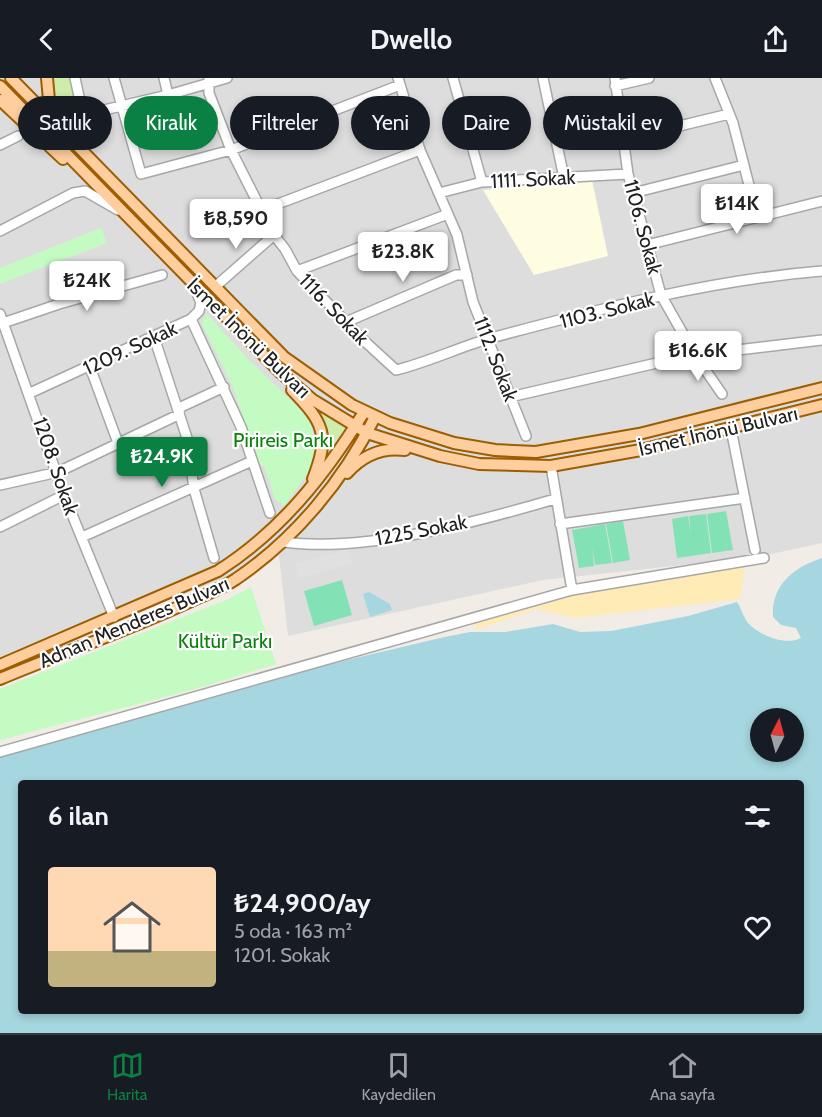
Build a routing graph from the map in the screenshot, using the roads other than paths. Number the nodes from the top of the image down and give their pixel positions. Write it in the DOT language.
graph roads {
  1 [pos="11,78"];
  2 [pos="47,78"];
  3 [pos="75,78"];
  4 [pos="114,78"];
  5 [pos="164,78"];
  6 [pos="227,78"];
  7 [pos="453,78"];
  8 [pos="543,78"];
  9 [pos="649,78"];
  10 [pos="715,78"];
  11 [pos="614,80"];
  12 [pos="209,81"];
  13 [pos="399,81"];
  14 [pos="0,86"];
  15 [pos="168,95"];
  16 [pos="49,96"];
  17 [pos="79,96"];
  18 [pos="404,96"];
  19 [pos="616,96"];
  20 [pos="0,100"];
  21 [pos="339,106"];
  22 [pos="121,107"];
  23 [pos="112,109"];
  24 [pos="729,114"];
  25 [pos="683,125"];
  26 [pos="18,136"];
  27 [pos="0,145"];
  28 [pos="230,147"];
  29 [pos="85,150"];
  30 [pos="231,150"];
  31 [pos="420,150"];
  32 [pos="623,150"];
  33 [pos="88,156"];
  34 [pos="744,165"];
  35 [pos="628,174"];
  36 [pos="564,178"];
  37 [pos="482,182"];
  38 [pos="439,192"];
  39 [pos="633,193"];
  40 [pos="106,195"];
  41 [pos="822,201"];
  42 [pos="262,210"];
  43 [pos="121,211"];
  44 [pos="448,214"];
  45 [pos="757,216"];
  46 [pos="0,231"];
  47 [pos="274,235"];
  48 [pos="647,245"];
  49 [pos="297,271"];
  50 [pos="822,271"];
  51 [pos="467,274"];
  52 [pos="162,275"];
  53 [pos="192,284"];
  54 [pos="216,286"];
  55 [pos="661,296"];
  56 [pos="2,319"];
  57 [pos="191,319"];
  58 [pos="346,322"];
  59 [pos="154,337"];
  60 [pos="490,339"];
  61 [pos="822,340"];
  62 [pos="695,355"];
  63 [pos="90,367"];
  64 [pos="396,370"];
  65 [pos="281,373"];
  66 [pos="224,387"];
  67 [pos="822,388"];
  68 [pos="30,393"];
  69 [pos="722,394"];
  70 [pos="510,397"];
  71 [pos="822,405"];
  72 [pos="364,412"];
  73 [pos="178,416"];
  74 [pos="375,417"];
  75 [pos="355,426"];
  76 [pos="731,429"];
  77 [pos="367,433"];
  78 [pos="526,436"];
  79 [pos="118,443"];
  80 [pos="440,456"];
  81 [pos="252,461"];
  82 [pos="551,466"];
  83 [pos="58,472"];
  84 [pos="0,485"];
  85 [pos="194,489"];
  86 [pos="308,493"];
  87 [pos="326,493"];
  88 [pos="64,495"];
  89 [pos="555,498"];
  90 [pos="745,498"];
  91 [pos="270,513"];
  92 [pos="560,524"];
  93 [pos="0,527"];
  94 [pos="82,537"];
  95 [pos="284,542"];
  96 [pos="755,550"];
  97 [pos="214,558"];
  98 [pos="764,558"];
  99 [pos="572,590"];
  100 [pos="114,617"];
  101 [pos="0,665"];
  102 [pos="0,679"];
  103 [pos="0,752"];
  1 -- 33 [label="main road, İsmet İnönü Bulvarı"];
  2 -- 16 [label="main road"];
  3 -- 17 [label="street"];
  4 -- 22 [label="street"];
  5 -- 15 [label="street"];
  6 -- 12 [label="street"];
  7 -- 37 [label="street"];
  8 -- 36 [label="street"];
  9 -- 11 [label="street"];
  10 -- 24 [label="street"];
  11 -- 19 [label="street, 1106. Sokak"];
  12 -- 15 [label="street"];
  12 -- 28 [label="street, 1116. Sokak"];
  13 -- 18 [label="street, 1112. Sokak"];
  13 -- 21 [label="street"];
  14 -- 40 [label="main road, İsmet İnönü Bulvarı"];
  15 -- 22 [label="street"];
  20 -- 40 [label="main road"];
  22 -- 23 [label="street"];
  22 -- 30 [label="street"];
  24 -- 25 [label="street"];
  24 -- 34 [label="street"];
  26 -- 27 [label="street"];
  29 -- 33 [label="main road"];
  30 -- 42 [label="street, 1116. Sokak"];
  31 -- 38 [label="street, 1112. Sokak"];
  31 -- 42 [label="street"];
  32 -- 35 [label="street, 1106. Sokak"];
  33 -- 54 [label="main road, İsmet İnönü Bulvarı"];
  34 -- 39 [label="street"];
  34 -- 45 [label="street"];
  35 -- 36 [label="street, 1111. Sokak"];
  35 -- 39 [label="street, 1106. Sokak"];
  36 -- 37 [label="street, 1111. Sokak"];
  37 -- 38 [label="street, 1111. Sokak"];
  38 -- 44 [label="street, 1112. Sokak"];
  39 -- 48 [label="street, 1106. Sokak"];
  40 -- 43 [label="main road, İsmet İnönü Bulvarı"];
  41 -- 45 [label="street"];
  42 -- 47 [label="street, 1116. Sokak"];
  43 -- 46 [label="street"];
  43 -- 53 [label="main road, İsmet İnönü Bulvarı"];
  44 -- 49 [label="street"];
  44 -- 51 [label="street, 1112. Sokak"];
  45 -- 48 [label="street"];
  47 -- 49 [label="street, 1116. Sokak"];
  47 -- 54 [label="street"];
  48 -- 55 [label="street, 1106. Sokak"];
  49 -- 58 [label="street, 1116. Sokak"];
  50 -- 55 [label="street, 1103. Sokak"];
  51 -- 58 [label="street"];
  51 -- 60 [label="street, 1112. Sokak"];
  52 -- 56 [label="street"];
  53 -- 57 [label="street, 1209. Sokak"];
  53 -- 65 [label="main road, İsmet İnönü Bulvarı"];
  54 -- 72 [label="main road, İsmet İnönü Bulvarı"];
  55 -- 60 [label="street, 1103. Sokak"];
  55 -- 62 [label="street, 1106. Sokak"];
  56 -- 68 [label="street, 1208. Sokak"];
  57 -- 59 [label="street, 1209. Sokak"];
  57 -- 66 [label="street"];
  58 -- 64 [label="street, 1116. Sokak"];
  59 -- 63 [label="street, 1209. Sokak"];
  59 -- 73 [label="street"];
  60 -- 64 [label="street, 1103. Sokak"];
  60 -- 70 [label="street, 1112. Sokak"];
  61 -- 62 [label="street"];
  62 -- 69 [label="street, 1106. Sokak"];
  62 -- 70 [label="street"];
  63 -- 68 [label="street, 1209. Sokak"];
  63 -- 79 [label="street"];
  65 -- 75 [label="main road, İsmet İnönü Bulvarı"];
  65 -- 86 [label="main road"];
  66 -- 73 [label="street"];
  66 -- 81 [label="street"];
  67 -- 74 [label="main road, İsmet İnönü Bulvarı"];
  68 -- 83 [label="street, 1208. Sokak"];
  70 -- 78 [label="street, 1112. Sokak"];
  71 -- 76 [label="main road, İsmet İnönü Bulvarı"];
  72 -- 74 [label="main road, İsmet İnönü Bulvarı"];
  72 -- 75 [label="main road, Adnan Menderes Bulvarı"];
  73 -- 79 [label="street"];
  73 -- 85 [label="street"];
  74 -- 77 [label="main road, Adnan Menderes Bulvarı"];
  75 -- 77 [label="main road, İsmet İnönü Bulvarı"];
  75 -- 86 [label="main road, Adnan Menderes Bulvarı"];
  76 -- 82 [label="main road, İsmet İnönü Bulvarı"];
  76 -- 90 [label="street"];
  77 -- 80 [label="main road, İsmet İnönü Bulvarı"];
  77 -- 87 [label="main road, Adnan Menderes Bulvarı"];
  79 -- 83 [label="street"];
  80 -- 82 [label="main road, İsmet İnönü Bulvarı"];
  80 -- 87 [label="main road"];
  81 -- 85 [label="street"];
  81 -- 91 [label="street"];
  82 -- 89 [label="street"];
  83 -- 84 [label="street"];
  83 -- 88 [label="street, 1208. Sokak"];
  85 -- 94 [label="street"];
  85 -- 97 [label="street"];
  86 -- 100 [label="main road, Adnan Menderes Bulvarı"];
  87 -- 95 [label="main road, Adnan Menderes Bulvarı"];
  88 -- 93 [label="street"];
  88 -- 94 [label="street, 1208. Sokak"];
  89 -- 92 [label="street"];
  89 -- 95 [label="street, 1225 Sokak"];
  90 -- 92 [label="street"];
  90 -- 96 [label="street"];
  92 -- 99 [label="street"];
  94 -- 100 [label="street, 1208. Sokak"];
  95 -- 102 [label="main road, Adnan Menderes Bulvarı"];
  98 -- 99 [label="street"];
  99 -- 103 [label="street"];
  100 -- 101 [label="main road, Adnan Menderes Bulvarı"];
}
